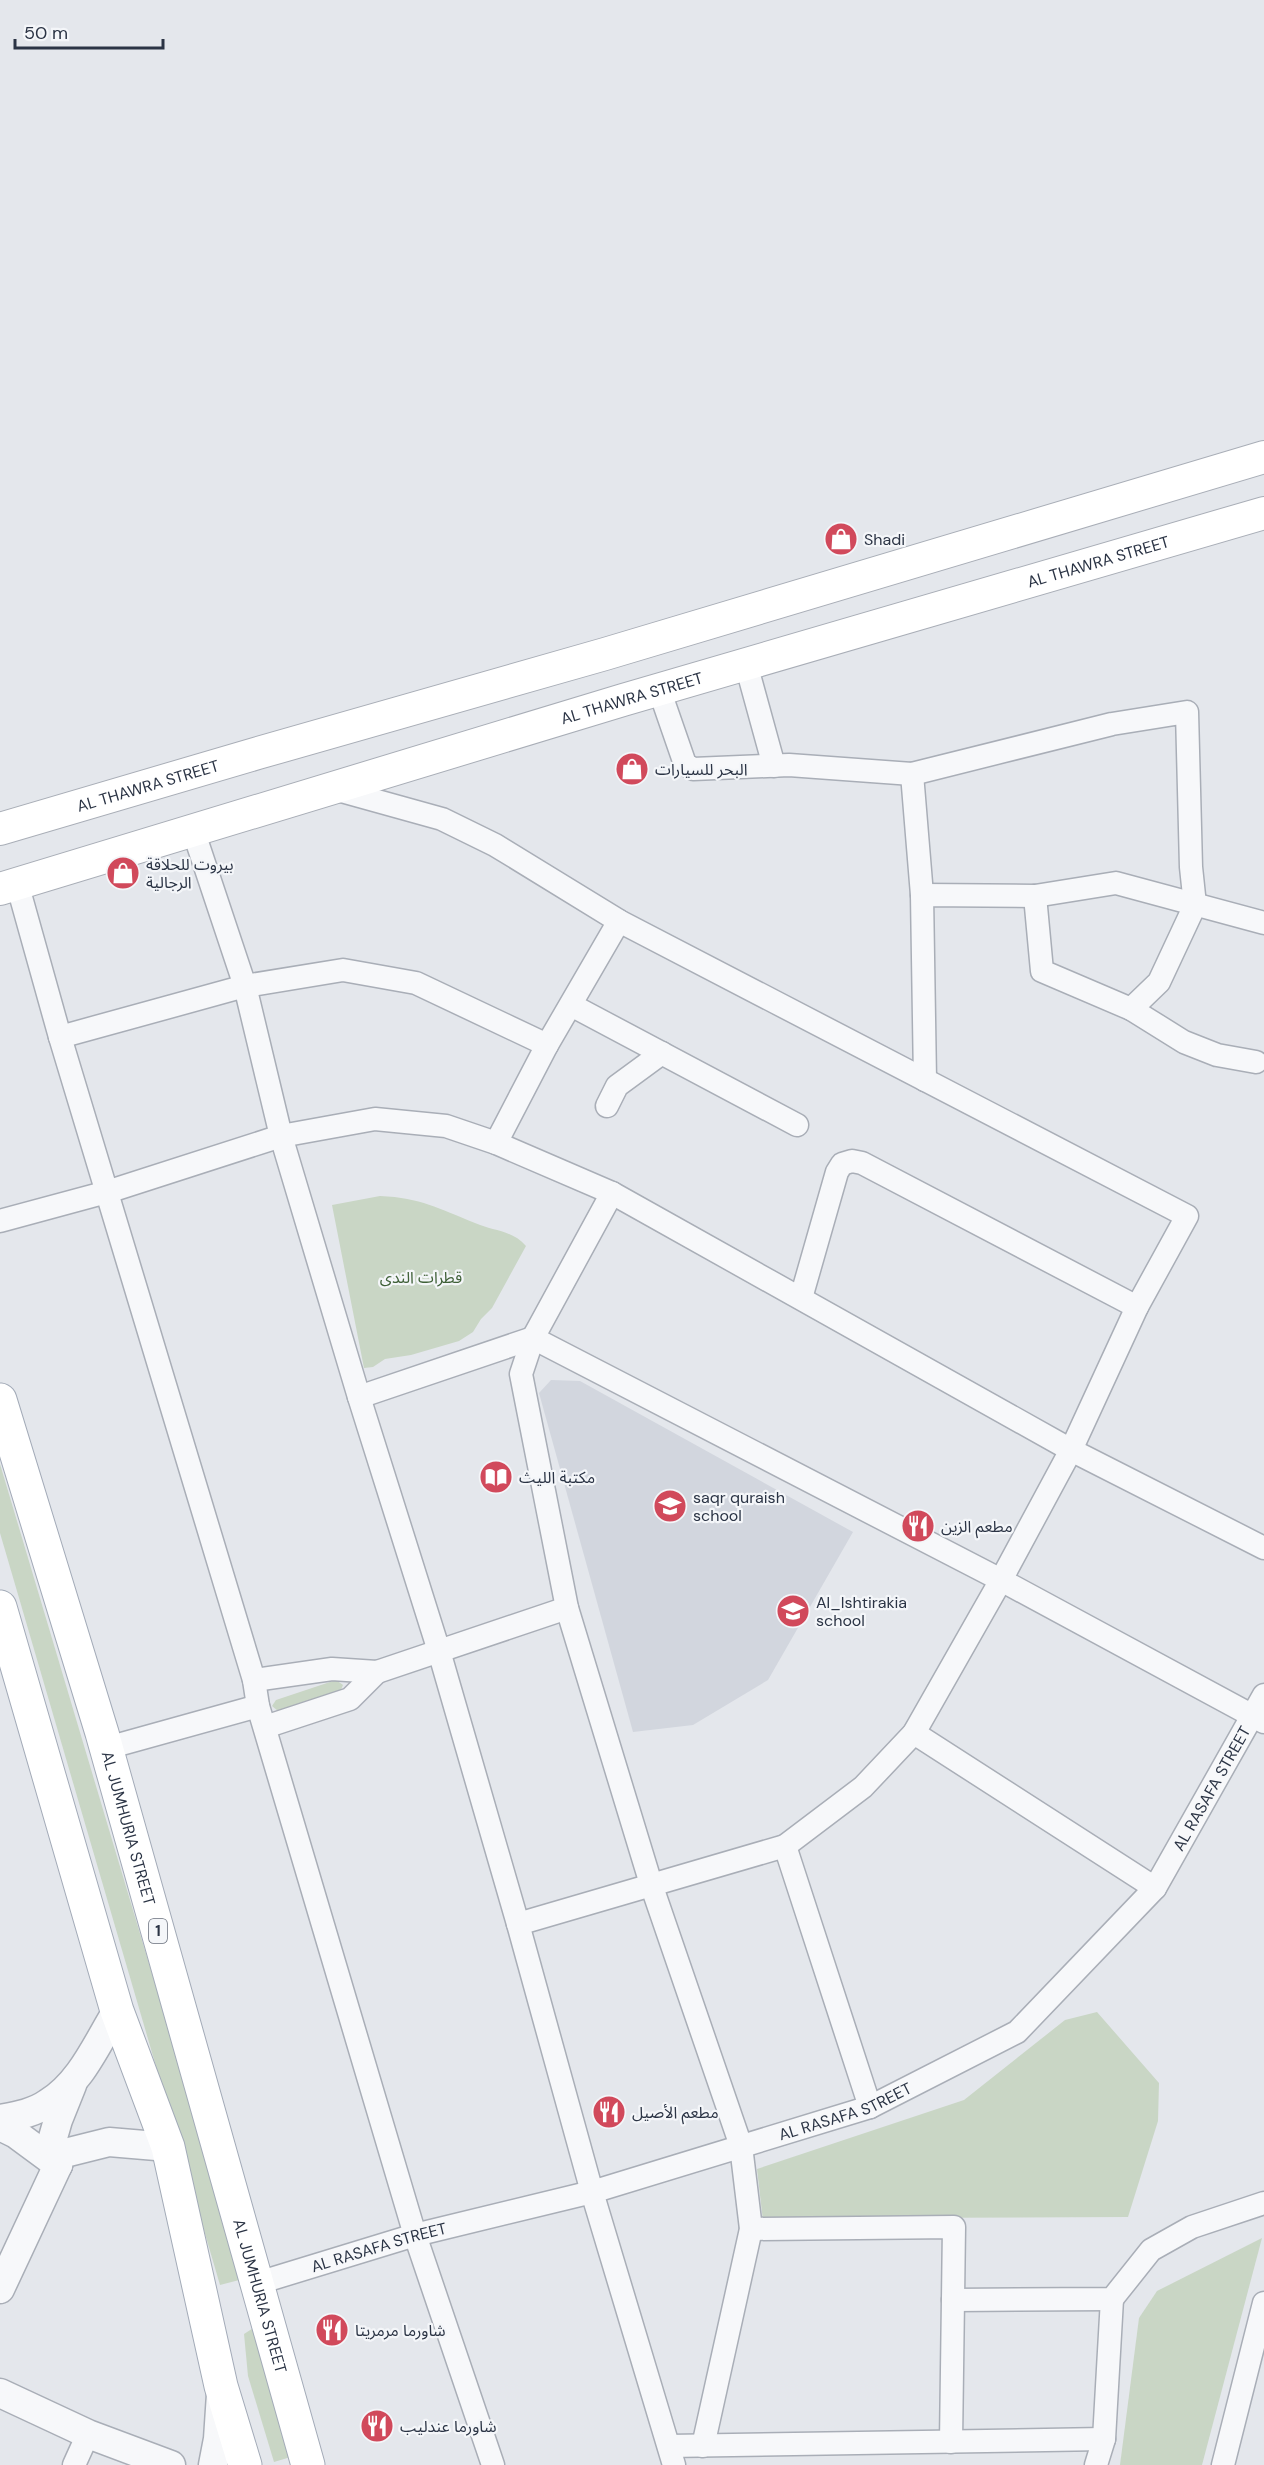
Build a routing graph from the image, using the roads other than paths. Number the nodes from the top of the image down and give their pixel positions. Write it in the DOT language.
graph roads {
  1 [pos="1264,457"];
  2 [pos="1264,513"];
  3 [pos="684,630"];
  4 [pos="605,654"];
  5 [pos="746,664"];
  6 [pos="703,677"];
  7 [pos="659,689"];
  8 [pos="623,700"];
  9 [pos="774,766"];
  10 [pos="912,774"];
  11 [pos="334,789"];
  12 [pos="0,829"];
  13 [pos="193,830"];
  14 [pos="9,886"];
  15 [pos="922,895"];
  16 [pos="1035,896"];
  17 [pos="1195,905"];
  18 [pos="619,921"];
  19 [pos="1264,923"];
  20 [pos="245,986"];
  21 [pos="571,1005"];
  22 [pos="1131,1009"];
  23 [pos="60,1036"];
  24 [pos="547,1046"];
  25 [pos="662,1053"];
  26 [pos="1256,1062"];
  27 [pos="925,1080"];
  28 [pos="607,1106"];
  29 [pos="797,1125"];
  30 [pos="281,1136"];
  31 [pos="496,1143"];
  32 [pos="107,1192"];
  33 [pos="612,1193"];
  34 [pos="0,1221"];
  35 [pos="801,1298"];
  36 [pos="1137,1307"];
  37 [pos="533,1338"];
  38 [pos="359,1397"];
  39 [pos="0,1400"];
  40 [pos="1071,1450"];
  41 [pos="1264,1548"];
  42 [pos="1001,1580"];
  43 [pos="0,1607"];
  44 [pos="567,1608"];
  45 [pos="439,1652"];
  46 [pos="377,1672"];
  47 [pos="254,1680"];
  48 [pos="1264,1695"];
  49 [pos="262,1716"];
  50 [pos="1259,1719"];
  51 [pos="914,1733"];
  52 [pos="106,1748"];
  53 [pos="785,1845"];
  54 [pos="651,1884"];
  55 [pos="1155,1888"];
  56 [pos="518,1924"];
  57 [pos="117,2012"];
  58 [pos="75,2080"];
  59 [pos="870,2107"];
  60 [pos="0,2119"];
  61 [pos="0,2126"];
  62 [pos="741,2146"];
  63 [pos="168,2147"];
  64 [pos="58,2164"];
  65 [pos="592,2192"];
  66 [pos="1264,2203"];
  67 [pos="751,2229"];
  68 [pos="415,2235"];
  69 [pos="258,2283"];
  70 [pos="0,2289"];
  71 [pos="1112,2299"];
  72 [pos="953,2300"];
  73 [pos="1264,2303"];
  74 [pos="221,2386"];
  75 [pos="0,2393"];
  76 [pos="88,2434"];
  77 [pos="1104,2439"];
  78 [pos="951,2442"];
  79 [pos="703,2446"];
  80 [pos="672,2456"];
  81 [pos="74,2465"];
  82 [pos="171,2465"];
  83 [pos="213,2465"];
  84 [pos="245,2465"];
  85 [pos="308,2465"];
  86 [pos="493,2465"];
  87 [pos="1096,2465"];
  88 [pos="1222,2465"];
  1 -- 3 [label="main road, AL THAWRA STREET"];
  2 -- 5 [label="main road, AL THAWRA STREET"];
  3 -- 4 [label="main road, AL THAWRA STREET"];
  3 -- 6 [label="main road"];
  4 -- 8 [label="main road"];
  4 -- 12 [label="main road, AL THAWRA STREET"];
  5 -- 6 [label="main road, AL THAWRA STREET"];
  5 -- 9 [label="street"];
  6 -- 7 [label="main road, AL THAWRA STREET"];
  7 -- 8 [label="main road, AL THAWRA STREET"];
  7 -- 9 [label="street"];
  8 -- 11 [label="main road, AL THAWRA STREET"];
  9 -- 10 [label="street"];
  10 -- 15 [label="street"];
  10 -- 17 [label="street"];
  11 -- 13 [label="main road, AL THAWRA STREET"];
  11 -- 18 [label="street"];
  13 -- 14 [label="main road, AL THAWRA STREET"];
  13 -- 20 [label="street"];
  14 -- 23 [label="street"];
  15 -- 16 [label="street"];
  15 -- 27 [label="street"];
  16 -- 17 [label="street"];
  16 -- 22 [label="street"];
  17 -- 19 [label="street"];
  17 -- 22 [label="street"];
  18 -- 21 [label="street"];
  18 -- 27 [label="street"];
  20 -- 23 [label="street"];
  20 -- 24 [label="street"];
  20 -- 30 [label="street"];
  21 -- 24 [label="street"];
  21 -- 25 [label="street"];
  22 -- 26 [label="street"];
  23 -- 32 [label="street"];
  24 -- 31 [label="street"];
  25 -- 28 [label="street"];
  25 -- 29 [label="street"];
  27 -- 36 [label="street"];
  30 -- 31 [label="street"];
  30 -- 32 [label="street"];
  30 -- 38 [label="street"];
  31 -- 33 [label="street"];
  32 -- 34 [label="street"];
  32 -- 47 [label="street"];
  33 -- 35 [label="street"];
  33 -- 37 [label="street"];
  35 -- 36 [label="street"];
  35 -- 40 [label="street"];
  36 -- 40 [label="street"];
  37 -- 38 [label="street"];
  37 -- 42 [label="street"];
  37 -- 44 [label="street"];
  38 -- 45 [label="street"];
  39 -- 52 [label="main road, AL JUMHURIA STREET / 1"];
  40 -- 41 [label="street"];
  40 -- 42 [label="street"];
  42 -- 50 [label="street"];
  42 -- 51 [label="street"];
  43 -- 57 [label="main road"];
  44 -- 45 [label="street"];
  44 -- 54 [label="street"];
  45 -- 46 [label="street"];
  45 -- 56 [label="street"];
  46 -- 47 [label="street"];
  46 -- 49 [label="street"];
  47 -- 49 [label="street"];
  48 -- 50 [label="street, AL RASAFA STREET"];
  49 -- 52 [label="street"];
  49 -- 68 [label="street"];
  50 -- 55 [label="street, AL RASAFA STREET"];
  51 -- 53 [label="street"];
  51 -- 55 [label="street"];
  52 -- 69 [label="main road, AL JUMHURIA STREET / 1"];
  53 -- 54 [label="street"];
  53 -- 59 [label="street"];
  54 -- 56 [label="street"];
  54 -- 62 [label="street"];
  55 -- 59 [label="street, AL RASAFA STREET"];
  56 -- 65 [label="street"];
  57 -- 58 [label="street"];
  57 -- 63 [label="main road"];
  58 -- 60 [label="street"];
  58 -- 64 [label="street"];
  59 -- 62 [label="street, AL RASAFA STREET"];
  61 -- 64 [label="street"];
  62 -- 65 [label="street, AL RASAFA STREET"];
  62 -- 67 [label="street"];
  63 -- 64 [label="street"];
  63 -- 74 [label="main road"];
  64 -- 70 [label="street"];
  65 -- 68 [label="street, AL RASAFA STREET"];
  65 -- 80 [label="street"];
  66 -- 71 [label="street"];
  67 -- 72 [label="street"];
  67 -- 79 [label="street"];
  68 -- 69 [label="street, AL RASAFA STREET"];
  68 -- 86 [label="street"];
  69 -- 85 [label="main road, AL JUMHURIA STREET / 1"];
  71 -- 72 [label="street"];
  71 -- 77 [label="street"];
  72 -- 78 [label="street"];
  73 -- 88 [label="street"];
  74 -- 83 [label="street"];
  74 -- 84 [label="main road"];
  75 -- 76 [label="street"];
  76 -- 81 [label="street"];
  76 -- 82 [label="street"];
  77 -- 78 [label="street"];
  77 -- 87 [label="street"];
  78 -- 79 [label="street"];
  79 -- 80 [label="street"];
}
